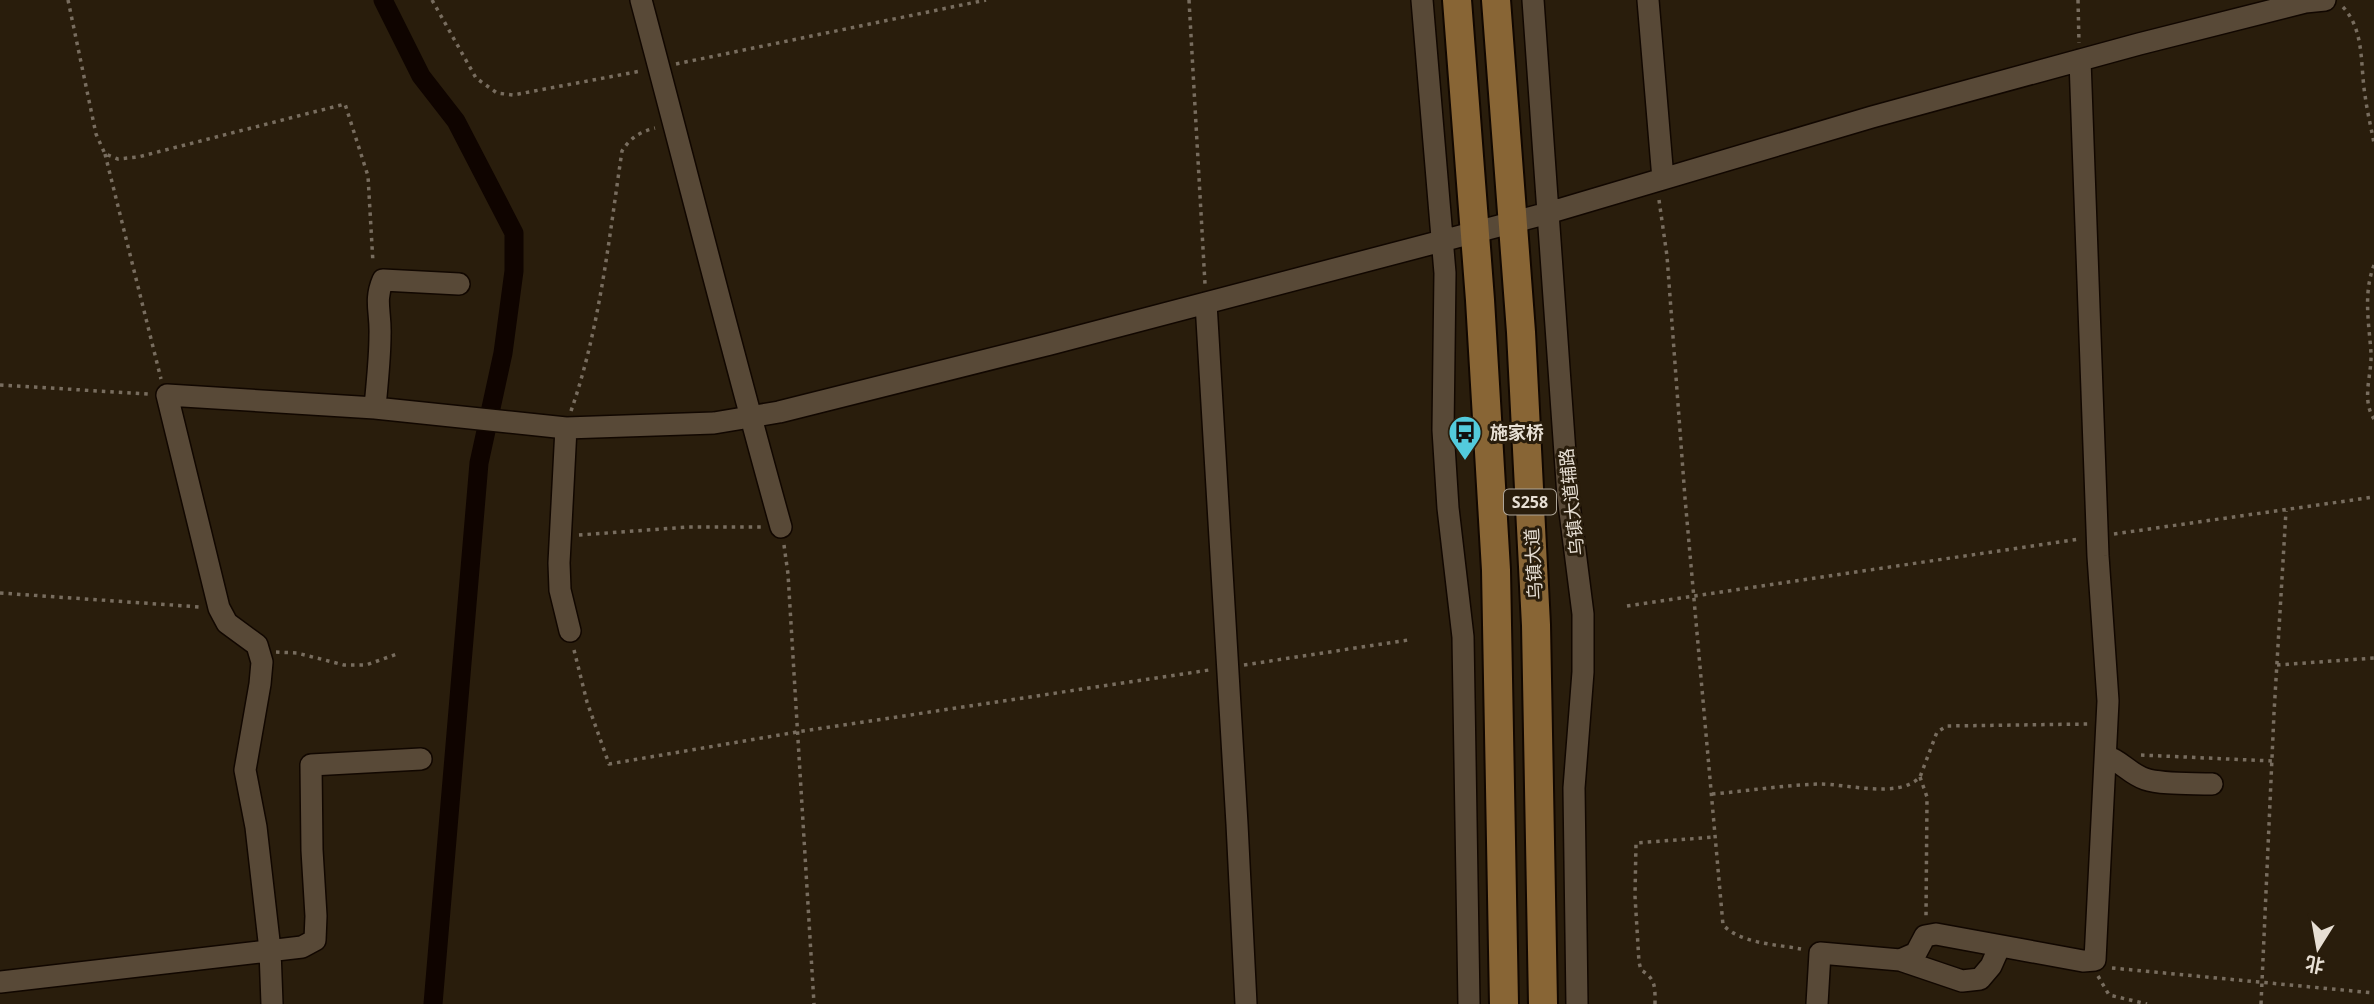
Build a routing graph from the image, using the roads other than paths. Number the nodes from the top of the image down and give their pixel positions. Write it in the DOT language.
graph roads {
  1 [pos="641,0"];
  2 [pos="1422,0"];
  3 [pos="1457,0"];
  4 [pos="1496,0"];
  5 [pos="1533,0"];
  6 [pos="1648,0"];
  7 [pos="2325,0"];
  8 [pos="2232,10"];
  9 [pos="2080,60"];
  10 [pos="1660,180"];
  11 [pos="1548,213"];
  12 [pos="1513,221"];
  13 [pos="1475,232"];
  14 [pos="1443,241"];
  15 [pos="459,284"];
  16 [pos="1206,303"];
  17 [pos="375,408"];
  18 [pos="749,417"];
  19 [pos="566,428"];
  20 [pos="781,527"];
  21 [pos="570,631"];
  22 [pos="2113,758"];
  23 [pos="421,759"];
  24 [pos="2212,784"];
  25 [pos="1999,947"];
  26 [pos="270,950"];
  27 [pos="1900,960"];
  28 [pos="0,982"];
  29 [pos="272,1004"];
  30 [pos="1246,1004"];
  31 [pos="1469,1004"];
  32 [pos="1504,1004"];
  33 [pos="1543,1004"];
  34 [pos="1577,1004"];
  35 [pos="1817,1004"];
  1 -- 18 [label="street"];
  2 -- 14 [label="street"];
  3 -- 13 [label="main road, 乌镇大道 / S258"];
  4 -- 12 [label="main road, 乌镇大道 / S258"];
  5 -- 11 [label="street, 乌镇大道辅路"];
  6 -- 10 [label="street"];
  7 -- 8 [label="street"];
  8 -- 9 [label="street"];
  9 -- 10 [label="street"];
  9 -- 22 [label="street"];
  10 -- 11 [label="street"];
  11 -- 12 [label="street"];
  11 -- 34 [label="street, 乌镇大道辅路"];
  12 -- 13 [label="street"];
  12 -- 33 [label="main road, 乌镇大道 / S258"];
  13 -- 14 [label="street"];
  13 -- 32 [label="main road, 乌镇大道 / S258"];
  14 -- 16 [label="street"];
  14 -- 31 [label="street"];
  15 -- 17 [label="street"];
  16 -- 18 [label="street"];
  16 -- 30 [label="street"];
  17 -- 19 [label="street"];
  17 -- 26 [label="street"];
  18 -- 19 [label="street"];
  18 -- 20 [label="street"];
  19 -- 21 [label="street"];
  22 -- 24 [label="street"];
  22 -- 25 [label="street"];
  23 -- 26 [label="street"];
  25 -- 27 [label="street"];
  25 -- 27 [label="street"];
  26 -- 28 [label="street"];
  26 -- 29 [label="street"];
  27 -- 35 [label="street"];
}
